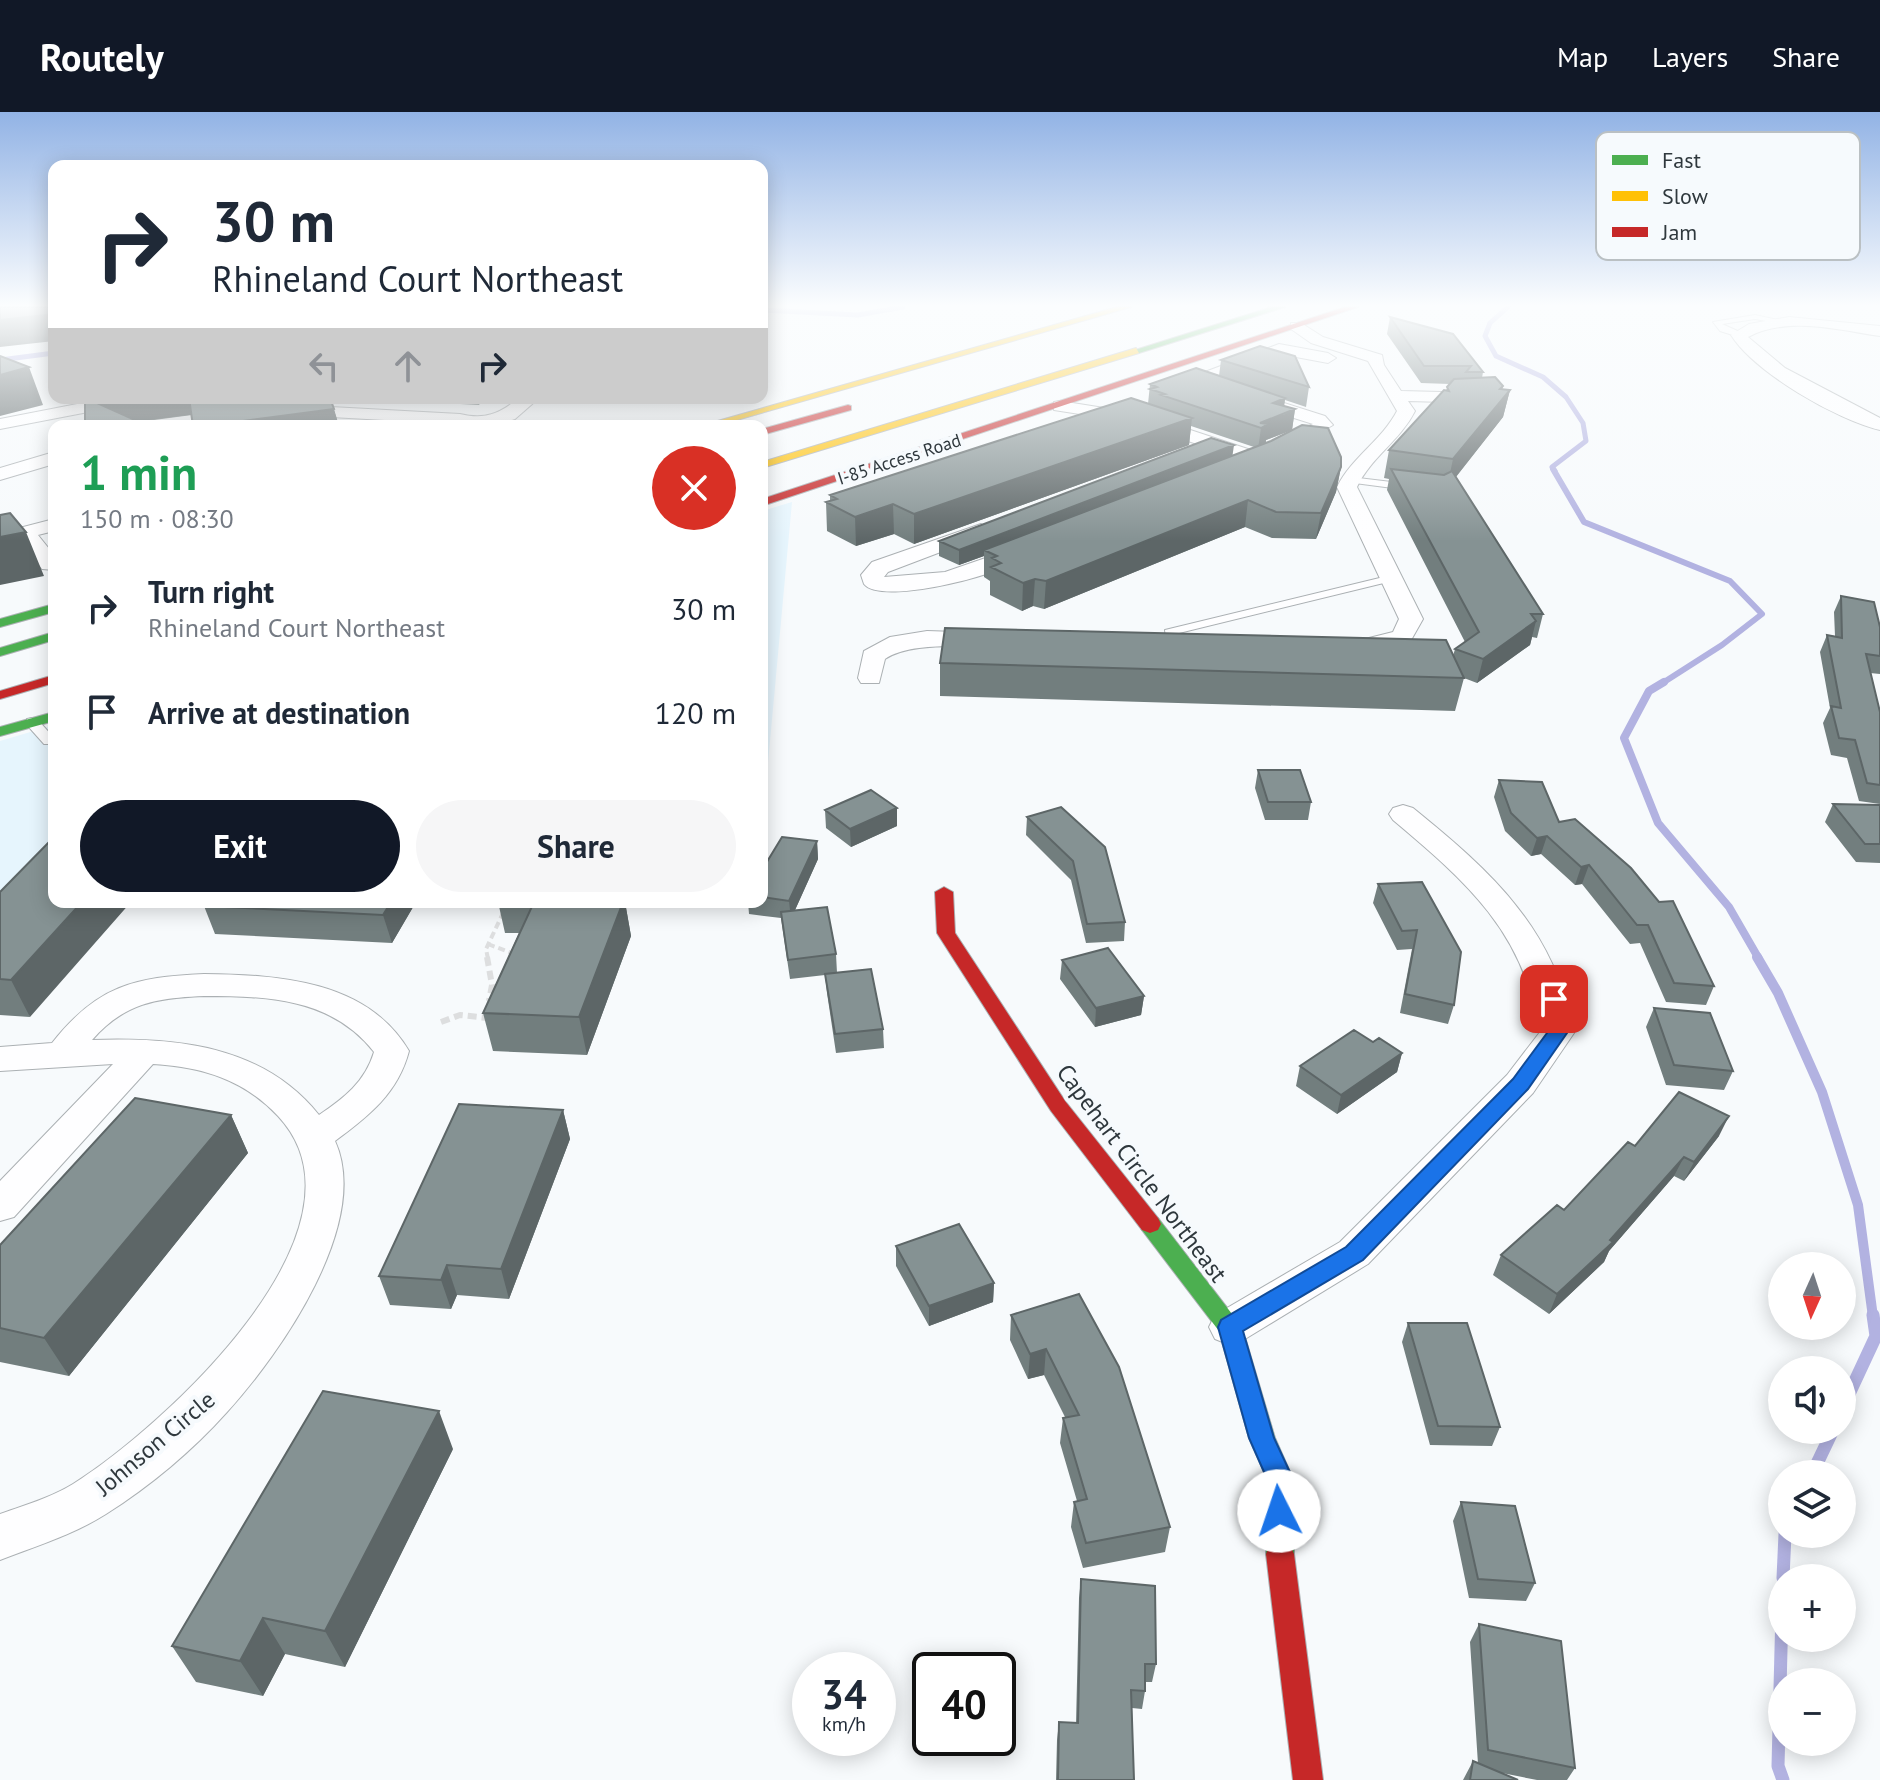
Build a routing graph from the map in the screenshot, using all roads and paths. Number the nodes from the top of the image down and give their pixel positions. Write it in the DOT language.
graph roads {
  1 [pos="851,385"];
  2 [pos="1025,385"];
  3 [pos="1161,385"];
  4 [pos="1207,385"];
  5 [pos="1388,385"];
  6 [pos="1803,385"];
  7 [pos="1397,396"];
  8 [pos="1483,398"];
  9 [pos="866,403"];
  10 [pos="104,404"];
  11 [pos="523,404"];
  12 [pos="1112,408"];
  13 [pos="272,420"];
  14 [pos="463,420"];
  15 [pos="494,420"];
  16 [pos="726,420"];
  17 [pos="0,424"];
  18 [pos="1880,425"];
  19 [pos="768,430"];
  20 [pos="1259,459"];
  21 [pos="48,460"];
  22 [pos="768,463"];
  23 [pos="0,474"];
  24 [pos="1215,476"];
  25 [pos="1350,480"];
  26 [pos="1425,489"];
  27 [pos="768,501"];
  28 [pos="996,525"];
  29 [pos="48,527"];
  30 [pos="25,533"];
  31 [pos="0,539"];
  32 [pos="1039,545"];
  33 [pos="48,562"];
  34 [pos="1392,578"];
  35 [pos="48,610"];
  36 [pos="0,623"];
  37 [pos="48,638"];
  38 [pos="1004,641"];
  39 [pos="1141,644"];
  40 [pos="1171,644"];
  41 [pos="1217,645"];
  42 [pos="1338,648"];
  43 [pos="0,652"];
  44 [pos="870,678"];
  45 [pos="48,681"];
  46 [pos="0,695"];
  47 [pos="48,718"];
  48 [pos="32,722"];
  49 [pos="0,732"];
  50 [pos="48,740"];
  51 [pos="1403,814"];
  52 [pos="944,892"];
  53 [pos="503,913"];
  54 [pos="488,944"];
  55 [pos="526,959"];
  56 [pos="487,1018"];
  57 [pos="500,1018"];
  58 [pos="441,1022"];
  59 [pos="144,1052"];
  60 [pos="62,1055"];
  61 [pos="0,1059"];
  62 [pos="315,1137"];
  63 [pos="0,1206"];
  64 [pos="1230,1327"];
  65 [pos="0,1537"];
  66 [pos="1308,1780"];
  1 -- 16 [label="main road"];
  2 -- 22 [label="main road"];
  3 -- 12 [label="main road, I-85 Access Road"];
  4 -- 20 [label="street"];
  5 -- 7 [label="street"];
  6 -- 18 [label="street"];
  7 -- 8 [label="street"];
  7 -- 25 [label="street"];
  9 -- 19 [label="main road"];
  10 -- 17 [label="street"];
  11 -- 15 [label="street"];
  12 -- 20 [label="street"];
  12 -- 27 [label="main road, I-85 Access Road"];
  13 -- 14 [label="street"];
  20 -- 24 [label="street"];
  21 -- 23 [label="street"];
  25 -- 26 [label="lane"];
  25 -- 34 [label="street"];
  28 -- 32 [label="street"];
  29 -- 30 [label="street"];
  30 -- 31 [label="street"];
  30 -- 33 [label="street"];
  34 -- 40 [label="lane"];
  34 -- 42 [label="street"];
  35 -- 36 [label="main road"];
  37 -- 43 [label="main road"];
  38 -- 44 [label="street"];
  39 -- 40 [label="street"];
  40 -- 41 [label="street"];
  45 -- 46 [label="main road"];
  47 -- 48 [label="main road"];
  48 -- 49 [label="main road"];
  48 -- 50 [label="lane"];
  51 -- 64 [label="street"];
  52 -- 64 [label="main road, Capehart Circle Northeast"];
  53 -- 54 [label="path"];
  54 -- 55 [label="path"];
  54 -- 56 [label="path"];
  56 -- 57 [label="path"];
  56 -- 58 [label="path"];
  59 -- 60 [label="street, Johnson Circle"];
  59 -- 62 [label="street, Johnson Circle"];
  59 -- 63 [label="street"];
  60 -- 61 [label="street, Johnson Circle"];
  60 -- 62 [label="street"];
  62 -- 65 [label="street, Johnson Circle"];
  64 -- 66 [label="main road, Capehart Circle Northeast"];
}
